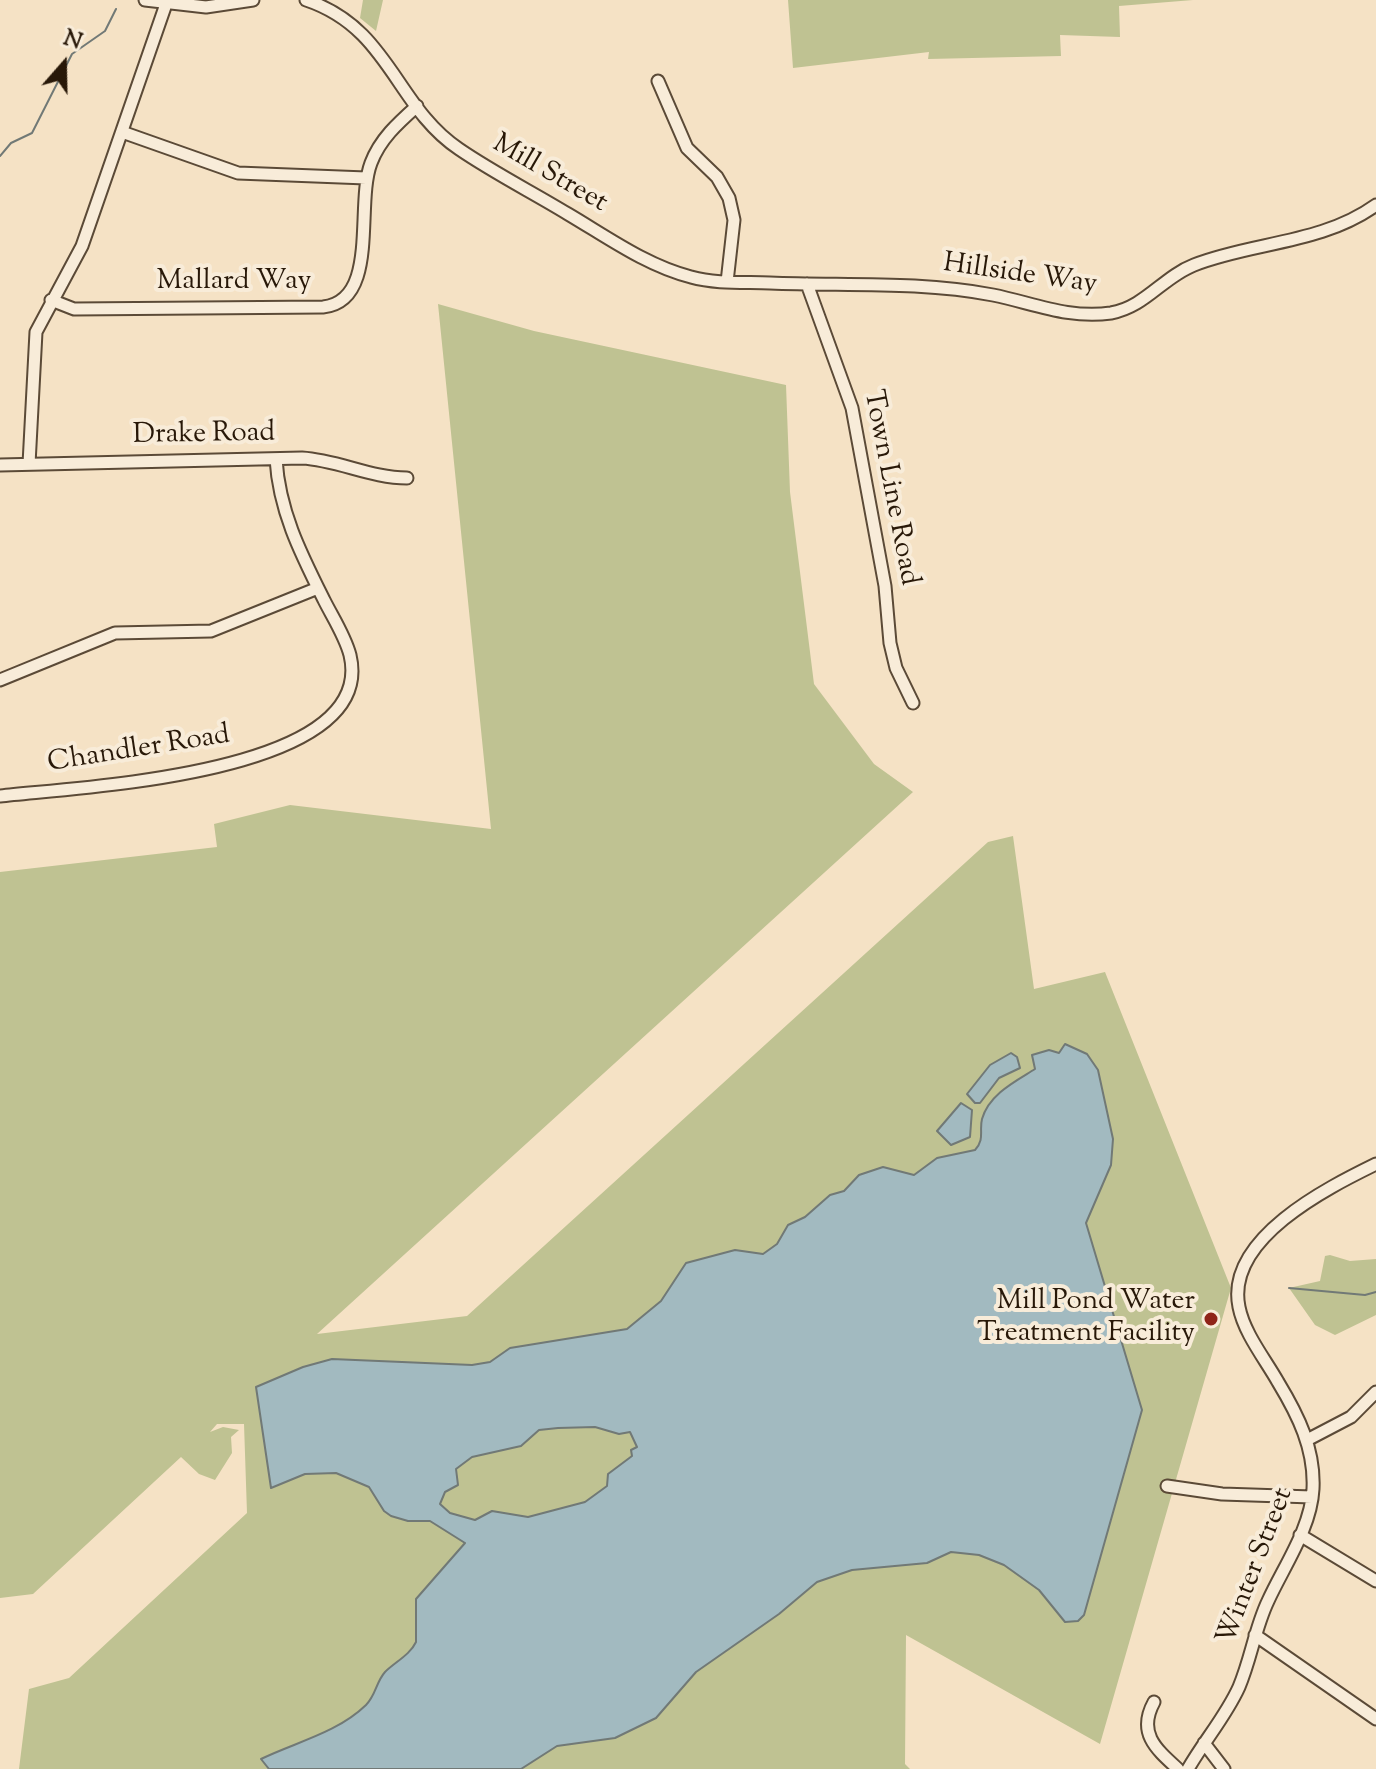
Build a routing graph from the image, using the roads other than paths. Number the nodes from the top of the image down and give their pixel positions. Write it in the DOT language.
graph roads {
  1 [pos="145,0"];
  2 [pos="253,0"];
  3 [pos="306,0"];
  4 [pos="166,4"];
  5 [pos="658,81"];
  6 [pos="417,106"];
  7 [pos="122,132"];
  8 [pos="366,178"];
  9 [pos="1376,205"];
  10 [pos="727,282"];
  11 [pos="807,284"];
  12 [pos="825,284"];
  13 [pos="51,300"];
  14 [pos="276,459"];
  15 [pos="29,464"];
  16 [pos="0,465"];
  17 [pos="407,478"];
  18 [pos="318,588"];
  19 [pos="0,680"];
  20 [pos="913,703"];
  21 [pos="0,796"];
  22 [pos="1376,1164"];
  23 [pos="1376,1392"];
  24 [pos="1307,1440"];
  25 [pos="1167,1486"];
  26 [pos="1312,1497"];
  27 [pos="1300,1535"];
  28 [pos="1376,1581"];
  29 [pos="1255,1635"];
  30 [pos="1154,1702"];
  31 [pos="1376,1719"];
  32 [pos="1204,1743"];
  33 [pos="1178,1769"];
  34 [pos="1188,1769"];
  35 [pos="1224,1769"];
  1 -- 4 [label="street"];
  2 -- 4 [label="street"];
  3 -- 6 [label="street, Mill Street"];
  4 -- 7 [label="street"];
  5 -- 10 [label="street"];
  6 -- 8 [label="street, Mallard Way"];
  6 -- 10 [label="street, Mill Street"];
  7 -- 8 [label="street"];
  7 -- 13 [label="street"];
  8 -- 13 [label="street, Mallard Way"];
  9 -- 12 [label="street, Hillside Way"];
  10 -- 11 [label="street, Mill Street"];
  11 -- 12 [label="street, Mill Street"];
  11 -- 20 [label="street, Town Line Road"];
  13 -- 15 [label="street"];
  14 -- 15 [label="street, Drake Road"];
  14 -- 17 [label="street, Drake Road"];
  14 -- 18 [label="street, Chandler Road"];
  15 -- 16 [label="street, Drake Road"];
  18 -- 19 [label="street"];
  18 -- 21 [label="street, Chandler Road"];
  22 -- 24 [label="street, Winter Street"];
  23 -- 24 [label="street"];
  24 -- 26 [label="street, Winter Street"];
  25 -- 26 [label="street"];
  26 -- 27 [label="street, Winter Street"];
  27 -- 28 [label="street"];
  27 -- 29 [label="street, Winter Street"];
  29 -- 31 [label="street"];
  29 -- 32 [label="street, Winter Street"];
  30 -- 33 [label="street"];
  32 -- 34 [label="street, Winter Street"];
  32 -- 35 [label="street"];
}
